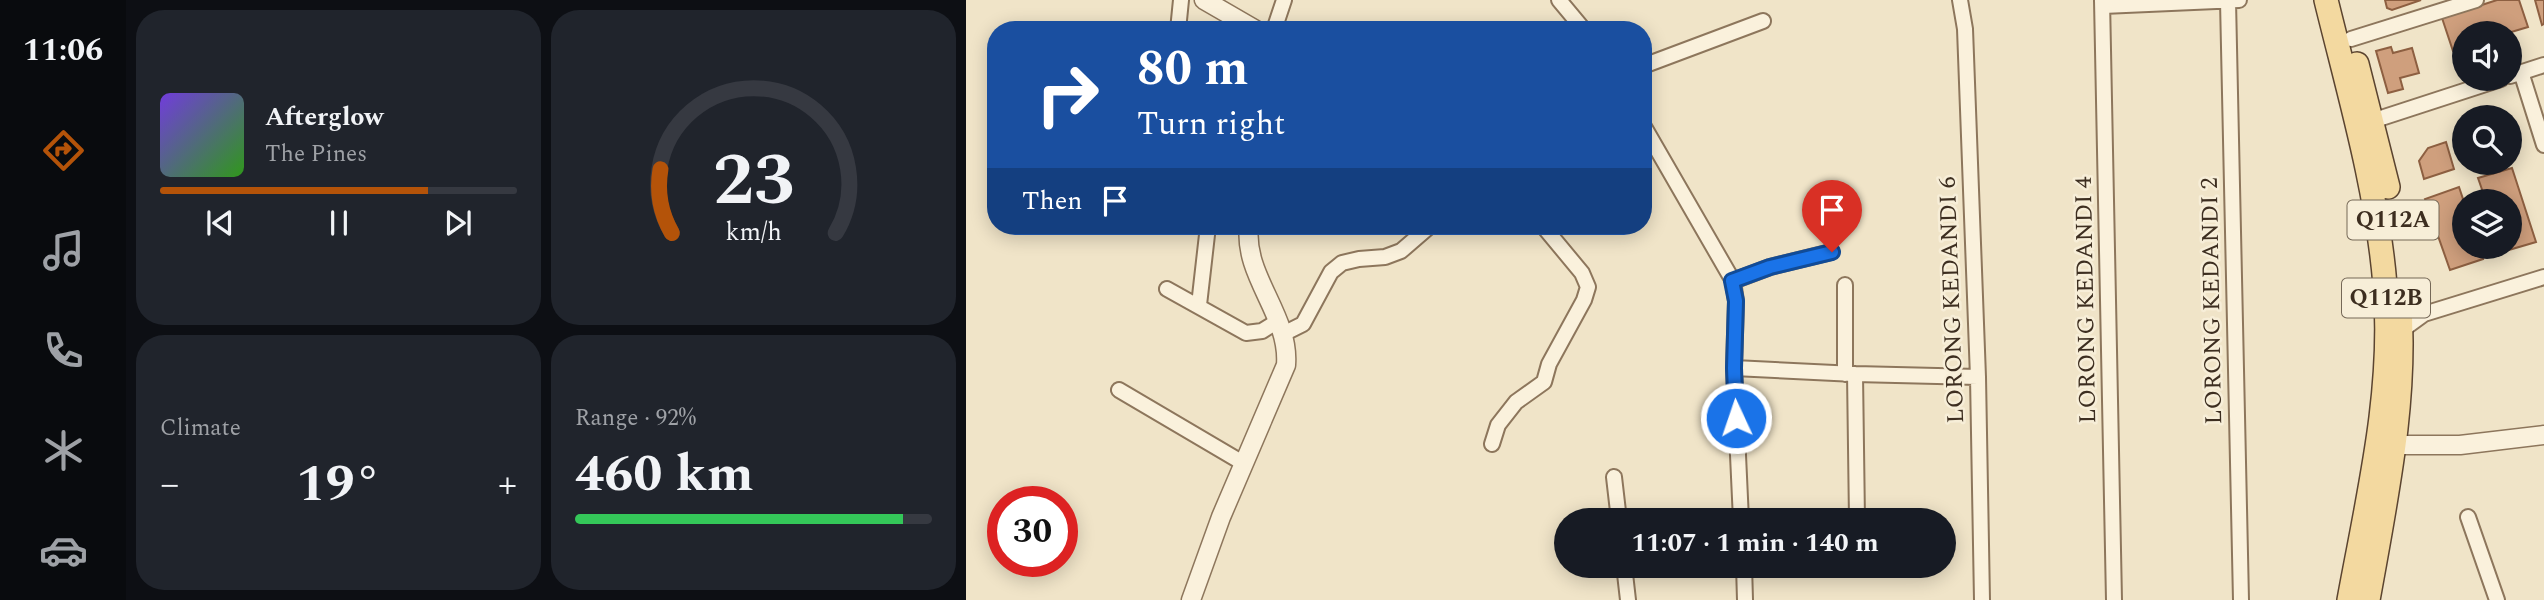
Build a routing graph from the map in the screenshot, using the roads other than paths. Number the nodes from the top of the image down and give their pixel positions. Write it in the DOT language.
graph roads {
  1 [pos="1181,0"];
  2 [pos="1204,0"];
  3 [pos="1284,0"];
  4 [pos="1559,0"];
  5 [pos="1960,0"];
  6 [pos="2239,0"];
  7 [pos="2326,0"];
  8 [pos="2341,0"];
  9 [pos="2476,0"];
  10 [pos="2228,1"];
  11 [pos="2103,3"];
  12 [pos="1179,21"];
  13 [pos="1240,21"];
  14 [pos="1278,21"];
  15 [pos="1569,21"];
  16 [pos="1763,21"];
  17 [pos="2351,39"];
  18 [pos="1652,63"];
  19 [pos="2544,65"];
  20 [pos="2522,72"];
  21 [pos="2464,91"];
  22 [pos="2522,91"];
  23 [pos="2372,121"];
  24 [pos="1652,141"];
  25 [pos="2544,145"];
  26 [pos="1207,235"];
  27 [pos="1249,235"];
  28 [pos="1420,235"];
  29 [pos="1550,235"];
  30 [pos="1832,252"];
  31 [pos="2544,277"];
  32 [pos="1732,281"];
  33 [pos="1845,285"];
  34 [pos="1167,289"];
  35 [pos="1199,305"];
  36 [pos="1280,327"];
  37 [pos="2402,330"];
  38 [pos="1734,368"];
  39 [pos="1850,374"];
  40 [pos="1978,377"];
  41 [pos="1119,390"];
  42 [pos="2544,435"];
  43 [pos="1492,443"];
  44 [pos="2395,445"];
  45 [pos="1243,463"];
  46 [pos="1614,477"];
  47 [pos="1618,508"];
  48 [pos="1740,508"];
  49 [pos="1856,508"];
  50 [pos="2468,517"];
  51 [pos="1625,578"];
  52 [pos="1744,578"];
  53 [pos="1194,596"];
  54 [pos="1628,600"];
  55 [pos="1745,600"];
  56 [pos="1982,600"];
  57 [pos="2114,600"];
  58 [pos="2241,600"];
  59 [pos="2349,600"];
  60 [pos="2368,600"];
  61 [pos="2497,600"];
  1 -- 12 [label="street"];
  2 -- 13 [label="street"];
  3 -- 14 [label="street"];
  4 -- 15 [label="street"];
  5 -- 40 [label="street, LORONG KEDANDI 6"];
  6 -- 10 [label="street"];
  7 -- 59 [label="main road, Q112B"];
  8 -- 17 [label="main road, Q112A"];
  9 -- 17 [label="street"];
  10 -- 11 [label="street"];
  10 -- 58 [label="street, LORONG KEDANDI 2"];
  11 -- 57 [label="street, LORONG KEDANDI 4"];
  16 -- 18 [label="street"];
  17 -- 23 [label="main road, Q112A"];
  19 -- 20 [label="street"];
  21 -- 23 [label="street"];
  22 -- 25 [label="street"];
  23 -- 37 [label="main road, Q112A"];
  24 -- 32 [label="street"];
  26 -- 35 [label="street"];
  27 -- 36 [label="street"];
  28 -- 36 [label="street"];
  29 -- 43 [label="street"];
  30 -- 32 [label="street"];
  31 -- 37 [label="street"];
  32 -- 38 [label="street"];
  33 -- 39 [label="street"];
  34 -- 35 [label="street"];
  35 -- 36 [label="street"];
  36 -- 45 [label="street"];
  37 -- 44 [label="main road, Q112A"];
  38 -- 39 [label="street"];
  38 -- 48 [label="street"];
  39 -- 40 [label="street"];
  39 -- 49 [label="street"];
  40 -- 56 [label="street, LORONG KEDANDI 6"];
  41 -- 45 [label="street"];
  42 -- 44 [label="street"];
  44 -- 60 [label="main road, Q112A"];
  45 -- 53 [label="street"];
  46 -- 47 [label="street"];
  50 -- 61 [label="street"];
  51 -- 54 [label="street"];
  52 -- 55 [label="street"];
}
